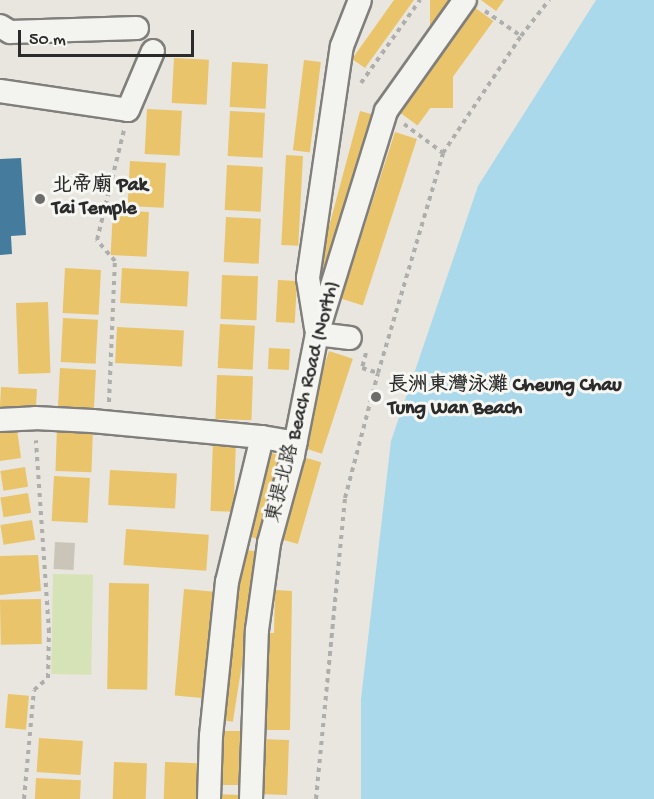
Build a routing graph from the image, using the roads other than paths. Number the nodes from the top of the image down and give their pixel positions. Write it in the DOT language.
graph roads {
  1 [pos="360,0"];
  2 [pos="472,3"];
  3 [pos="0,26"];
  4 [pos="137,28"];
  5 [pos="153,51"];
  6 [pos="0,92"];
  7 [pos="317,334"];
  8 [pos="350,338"];
  9 [pos="0,420"];
  10 [pos="262,437"];
  11 [pos="295,443"];
  12 [pos="209,799"];
  13 [pos="251,799"];
  1 -- 7 [label="street"];
  2 -- 7 [label="street, 東提北路 Beach Road (North)"];
  3 -- 4 [label="street"];
  5 -- 6 [label="street"];
  7 -- 8 [label="street"];
  7 -- 11 [label="street, 東提北路 Beach Road (North)"];
  9 -- 10 [label="street"];
  10 -- 11 [label="street"];
  10 -- 12 [label="street"];
  11 -- 13 [label="street, 東提北路 Beach Road (North)"];
}
